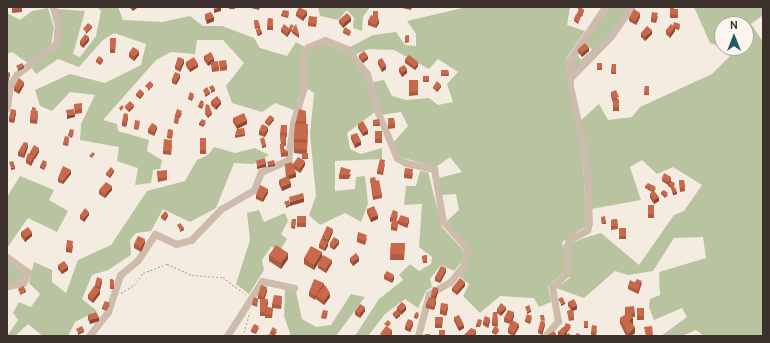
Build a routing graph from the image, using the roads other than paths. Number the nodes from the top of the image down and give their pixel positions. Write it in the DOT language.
graph roads {
  1 [pos="53,7"];
  2 [pos="605,7"];
  3 [pos="631,7"];
  4 [pos="571,77"];
  5 [pos="7,108"];
  6 [pos="7,256"];
  7 [pos="7,286"];
  8 [pos="294,288"];
  9 [pos="89,336"];
  10 [pos="227,336"];
  11 [pos="418,336"];
  12 [pos="545,336"];
  1 -- 5 [label="street"];
  2 -- 4 [label="street"];
  3 -- 4 [label="street"];
  4 -- 12 [label="street"];
  6 -- 7 [label="street"];
  8 -- 10 [label="street"];
  9 -- 11 [label="street"];
}
